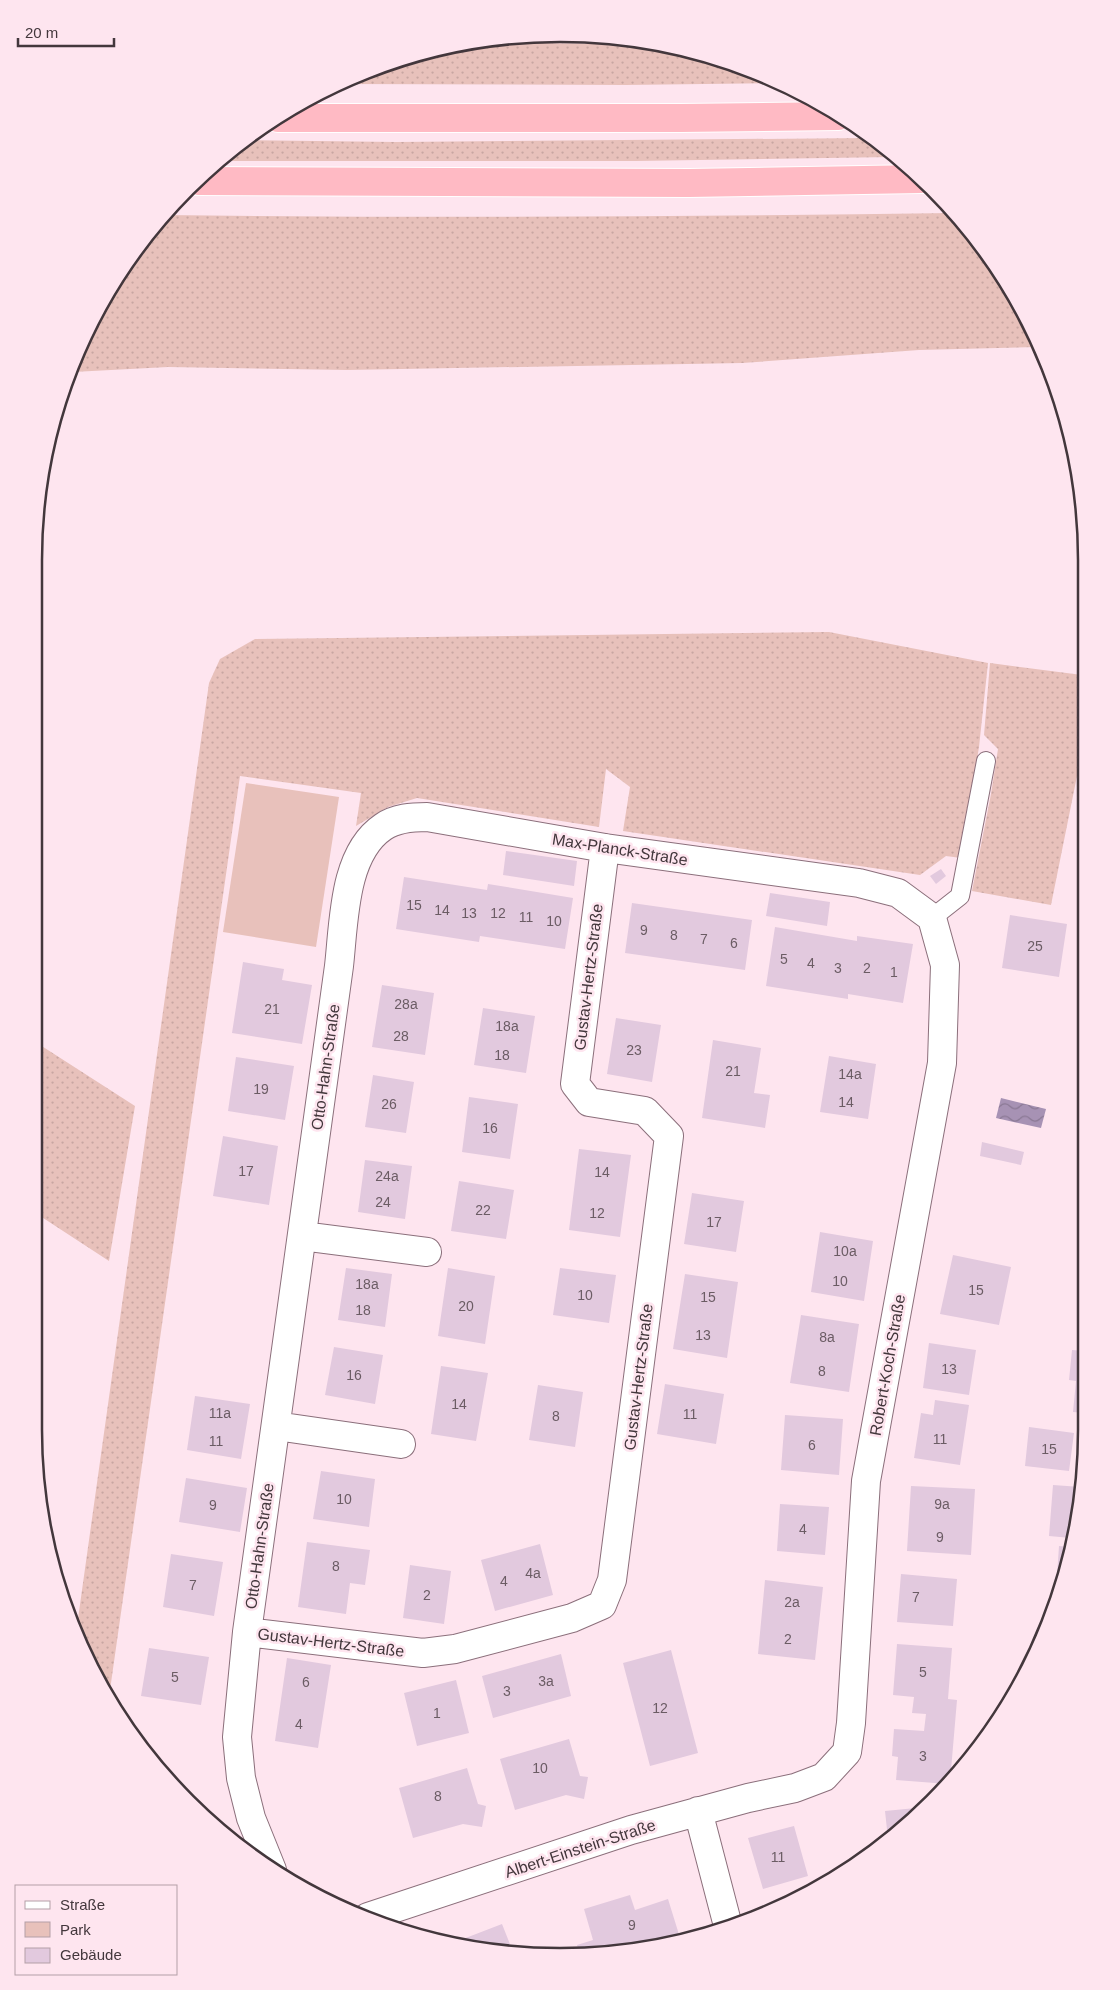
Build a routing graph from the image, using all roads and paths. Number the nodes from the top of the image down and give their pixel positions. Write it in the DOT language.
graph roads {
  1 [pos="826,116"];
  2 [pos="291,118"];
  3 [pos="910,179"];
  4 [pos="208,181"];
  5 [pos="986,761"];
  6 [pos="605,848"];
  7 [pos="347,897"];
  8 [pos="932,918"];
  9 [pos="302,1236"];
  10 [pos="427,1252"];
  11 [pos="276,1426"];
  12 [pos="401,1444"];
  13 [pos="247,1632"];
  14 [pos="795,1788"];
  15 [pos="698,1811"];
  16 [pos="266,1856"];
  17 [pos="378,1914"];
  18 [pos="726,1920"];
  1 -- 2 [label="highway"];
  3 -- 4 [label="highway"];
  5 -- 8 [label="lane"];
  6 -- 7 [label="street, Max-Planck-Straße"];
  6 -- 8 [label="street, Max-Planck-Straße"];
  6 -- 13 [label="street, Gustav-Hertz-Straße"];
  7 -- 9 [label="street, Otto-Hahn-Straße"];
  8 -- 14 [label="street, Robert-Koch-Straße"];
  9 -- 10 [label="street"];
  9 -- 11 [label="street, Otto-Hahn-Straße"];
  11 -- 12 [label="street"];
  11 -- 13 [label="street, Otto-Hahn-Straße"];
  13 -- 16 [label="street, Otto-Hahn-Straße"];
  14 -- 15 [label="street, Albert-Einstein-Straße"];
  15 -- 17 [label="street, Albert-Einstein-Straße"];
  15 -- 18 [label="street"];
}
